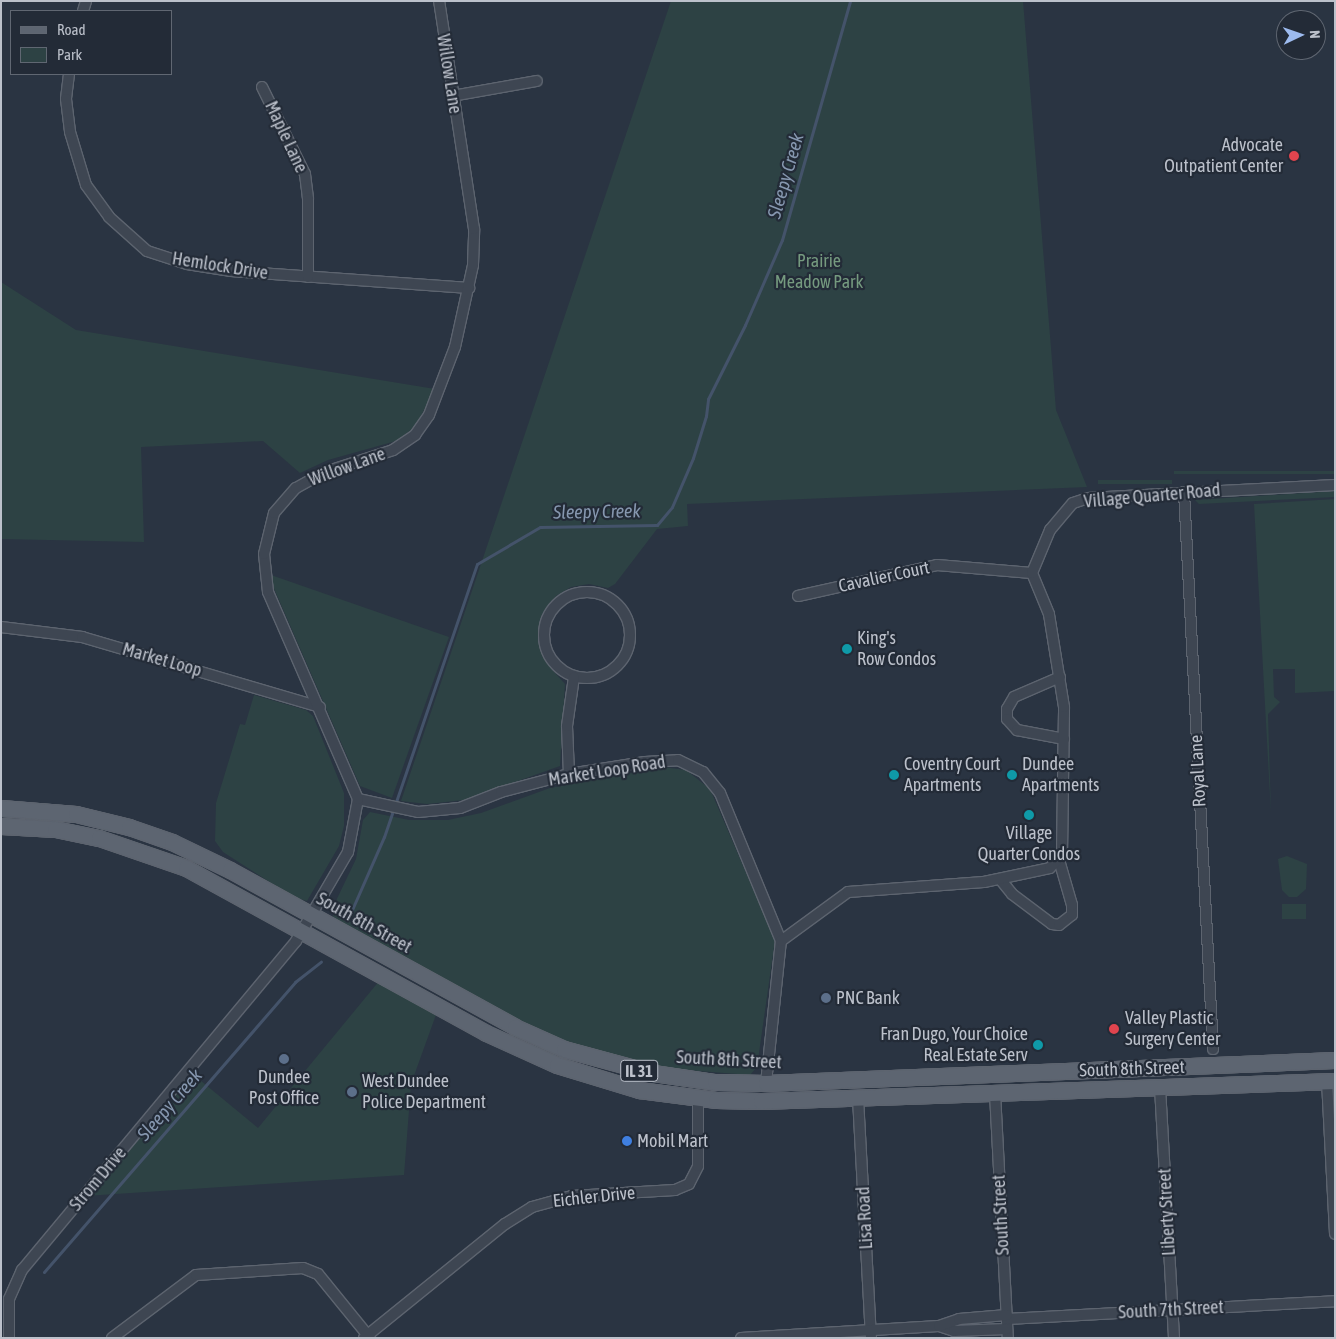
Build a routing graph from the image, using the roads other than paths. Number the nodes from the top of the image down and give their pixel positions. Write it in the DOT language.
graph roads {
  1 [pos="439,1"];
  2 [pos="69,75"];
  3 [pos="537,80"];
  4 [pos="262,87"];
  5 [pos="452,96"];
  6 [pos="308,277"];
  7 [pos="469,288"];
  8 [pos="1335,485"];
  9 [pos="1184,492"];
  10 [pos="1032,573"];
  11 [pos="798,596"];
  12 [pos="1,627"];
  13 [pos="574,677"];
  14 [pos="1060,677"];
  15 [pos="320,707"];
  16 [pos="1064,739"];
  17 [pos="569,774"];
  18 [pos="358,799"];
  19 [pos="1,808"];
  20 [pos="1,826"];
  21 [pos="1059,860"];
  22 [pos="1000,879"];
  23 [pos="311,915"];
  24 [pos="302,930"];
  25 [pos="782,941"];
  26 [pos="1213,1049"];
  27 [pos="1335,1060"];
  28 [pos="1331,1081"];
  29 [pos="766,1083"];
  30 [pos="1160,1087"];
  31 [pos="995,1093"];
  32 [pos="698,1098"];
  33 [pos="858,1098"];
  34 [pos="1335,1234"];
  35 [pos="1335,1301"];
  36 [pos="1172,1310"];
  37 [pos="1007,1325"];
  38 [pos="871,1334"];
  39 [pos="367,1337"];
  40 [pos="9,1338"];
  41 [pos="112,1338"];
  42 [pos="741,1338"];
  43 [pos="1174,1338"];
  1 -- 5 [label="street, Willow Lane"];
  2 -- 6 [label="street, Hemlock Drive"];
  3 -- 5 [label="street"];
  4 -- 6 [label="street, Maple Lane"];
  5 -- 7 [label="street, Willow Lane"];
  6 -- 7 [label="street, Hemlock Drive"];
  7 -- 15 [label="street, Willow Lane"];
  8 -- 9 [label="street, Village Quarter Road"];
  9 -- 10 [label="street, Village Quarter Road"];
  9 -- 26 [label="street, Royal Lane"];
  10 -- 11 [label="street, Cavalier Court"];
  10 -- 14 [label="street"];
  12 -- 15 [label="street, Market Loop"];
  13 -- 13 [label="street"];
  13 -- 17 [label="street"];
  14 -- 16 [label="street"];
  14 -- 16 [label="street"];
  15 -- 18 [label="street, Willow Lane"];
  16 -- 21 [label="street"];
  17 -- 18 [label="street, Market Loop Road"];
  17 -- 25 [label="street, Market Loop Road"];
  18 -- 23 [label="street"];
  19 -- 23 [label="main road, South 8th Street / IL 31"];
  20 -- 24 [label="main road, South 8th Street"];
  21 -- 22 [label="street"];
  21 -- 22 [label="street"];
  22 -- 25 [label="street"];
  23 -- 24 [label="street, Strom Drive"];
  23 -- 29 [label="main road, South 8th Street / IL 31"];
  24 -- 32 [label="main road, South 8th Street"];
  24 -- 40 [label="street, Strom Drive"];
  25 -- 29 [label="street"];
  27 -- 29 [label="main road, South 8th Street / IL 31"];
  28 -- 30 [label="main road, South 8th Street"];
  28 -- 34 [label="street"];
  30 -- 31 [label="main road, South 8th Street"];
  30 -- 36 [label="street, Liberty Street"];
  31 -- 33 [label="main road, South 8th Street"];
  31 -- 37 [label="street, South Street"];
  32 -- 33 [label="main road, South 8th Street"];
  32 -- 39 [label="street, Eichler Drive"];
  33 -- 38 [label="street, Lisa Road"];
  35 -- 36 [label="street, South 7th Street"];
  36 -- 37 [label="street, South 7th Street"];
  36 -- 43 [label="street, Liberty Street"];
  37 -- 38 [label="street, South 7th Street"];
  38 -- 42 [label="street, South 7th Street"];
  39 -- 41 [label="street"];
}
